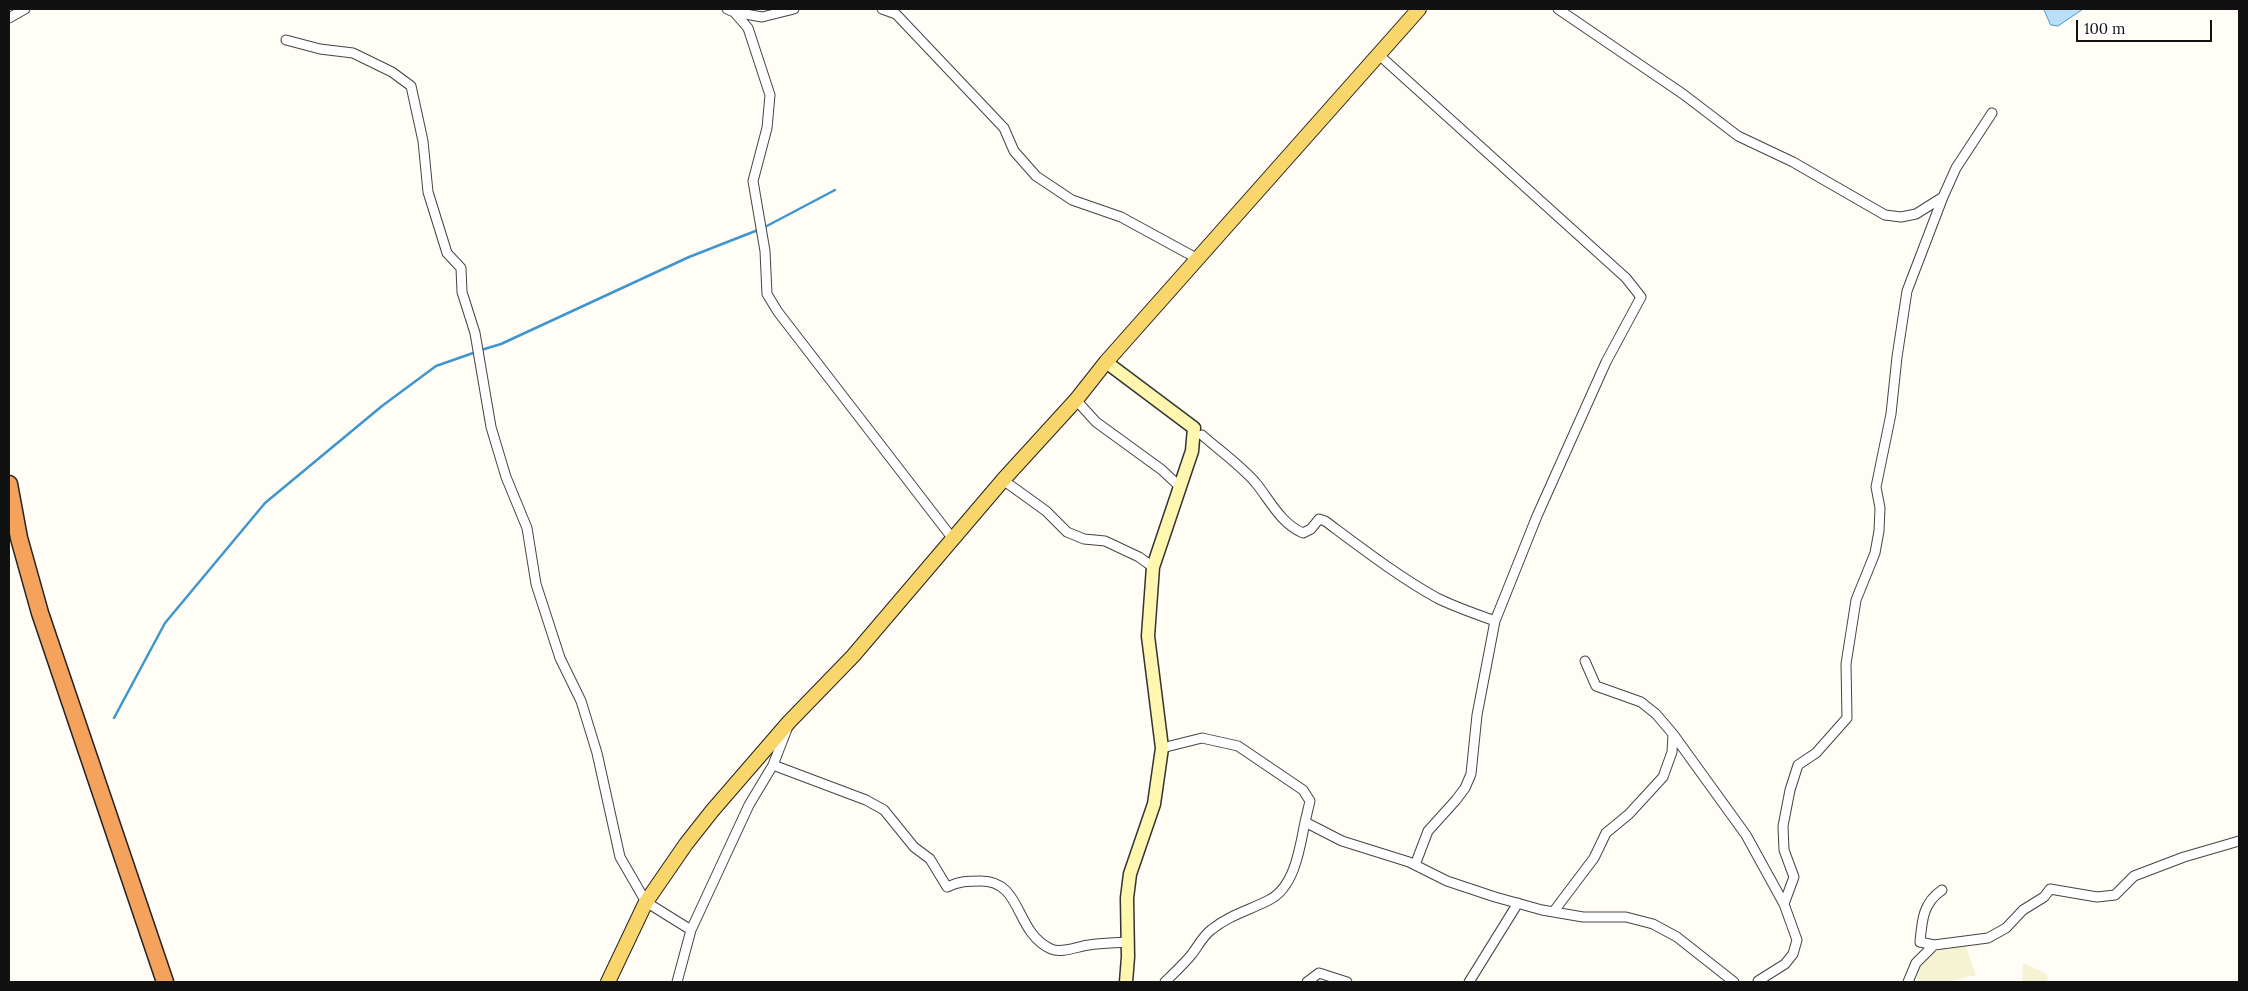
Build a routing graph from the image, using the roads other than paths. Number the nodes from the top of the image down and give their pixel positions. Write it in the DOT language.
graph roads {
  1 [pos="25,9"];
  2 [pos="794,9"];
  3 [pos="882,9"];
  4 [pos="1419,9"];
  5 [pos="1558,9"];
  6 [pos="730,10"];
  7 [pos="896,11"];
  8 [pos="9,18"];
  9 [pos="286,40"];
  10 [pos="1378,54"];
  11 [pos="1992,113"];
  12 [pos="1943,197"];
  13 [pos="1198,259"];
  14 [pos="1106,362"];
  15 [pos="1076,400"];
  16 [pos="1202,435"];
  17 [pos="1003,480"];
  18 [pos="9,484"];
  19 [pos="1180,487"];
  20 [pos="953,538"];
  21 [pos="1153,567"];
  22 [pos="1495,621"];
  23 [pos="1585,661"];
  24 [pos="789,722"];
  25 [pos="1673,734"];
  26 [pos="1162,748"];
  27 [pos="773,764"];
  28 [pos="1305,822"];
  29 [pos="2239,841"];
  30 [pos="1415,865"];
  31 [pos="1942,890"];
  32 [pos="646,902"];
  33 [pos="1518,903"];
  34 [pos="1784,904"];
  35 [pos="1554,911"];
  36 [pos="691,930"];
  37 [pos="1127,942"];
  38 [pos="1934,945"];
  39 [pos="1758,981"];
  40 [pos="165,982"];
  41 [pos="608,982"];
  42 [pos="677,982"];
  43 [pos="1126,982"];
  44 [pos="1165,982"];
  45 [pos="1307,982"];
  46 [pos="1347,982"];
  47 [pos="1469,982"];
  48 [pos="1734,982"];
  49 [pos="1908,982"];
  1 -- 8 [label="street"];
  2 -- 6 [label="street"];
  3 -- 7 [label="street"];
  4 -- 10 [label="main road"];
  5 -- 12 [label="street"];
  6 -- 20 [label="street"];
  7 -- 13 [label="street"];
  9 -- 32 [label="street"];
  10 -- 13 [label="main road"];
  10 -- 22 [label="street"];
  11 -- 12 [label="street"];
  12 -- 34 [label="street"];
  13 -- 14 [label="main road"];
  14 -- 15 [label="main road"];
  14 -- 19 [label="street"];
  15 -- 17 [label="main road"];
  15 -- 19 [label="street"];
  16 -- 22 [label="street"];
  17 -- 20 [label="main road"];
  17 -- 21 [label="street"];
  18 -- 40 [label="highway"];
  19 -- 21 [label="street"];
  20 -- 24 [label="main road"];
  21 -- 26 [label="street"];
  22 -- 30 [label="street"];
  23 -- 25 [label="street"];
  24 -- 27 [label="street"];
  24 -- 32 [label="main road"];
  25 -- 34 [label="street"];
  25 -- 35 [label="street"];
  26 -- 28 [label="street"];
  26 -- 37 [label="street"];
  27 -- 36 [label="street"];
  27 -- 37 [label="street"];
  28 -- 30 [label="street"];
  28 -- 44 [label="street"];
  29 -- 38 [label="street"];
  30 -- 33 [label="street"];
  31 -- 38 [label="street"];
  32 -- 36 [label="street"];
  32 -- 41 [label="main road"];
  33 -- 35 [label="street"];
  33 -- 47 [label="street"];
  34 -- 39 [label="street"];
  35 -- 48 [label="street"];
  36 -- 42 [label="street"];
  37 -- 43 [label="street"];
  38 -- 49 [label="street"];
  45 -- 46 [label="street"];
}
